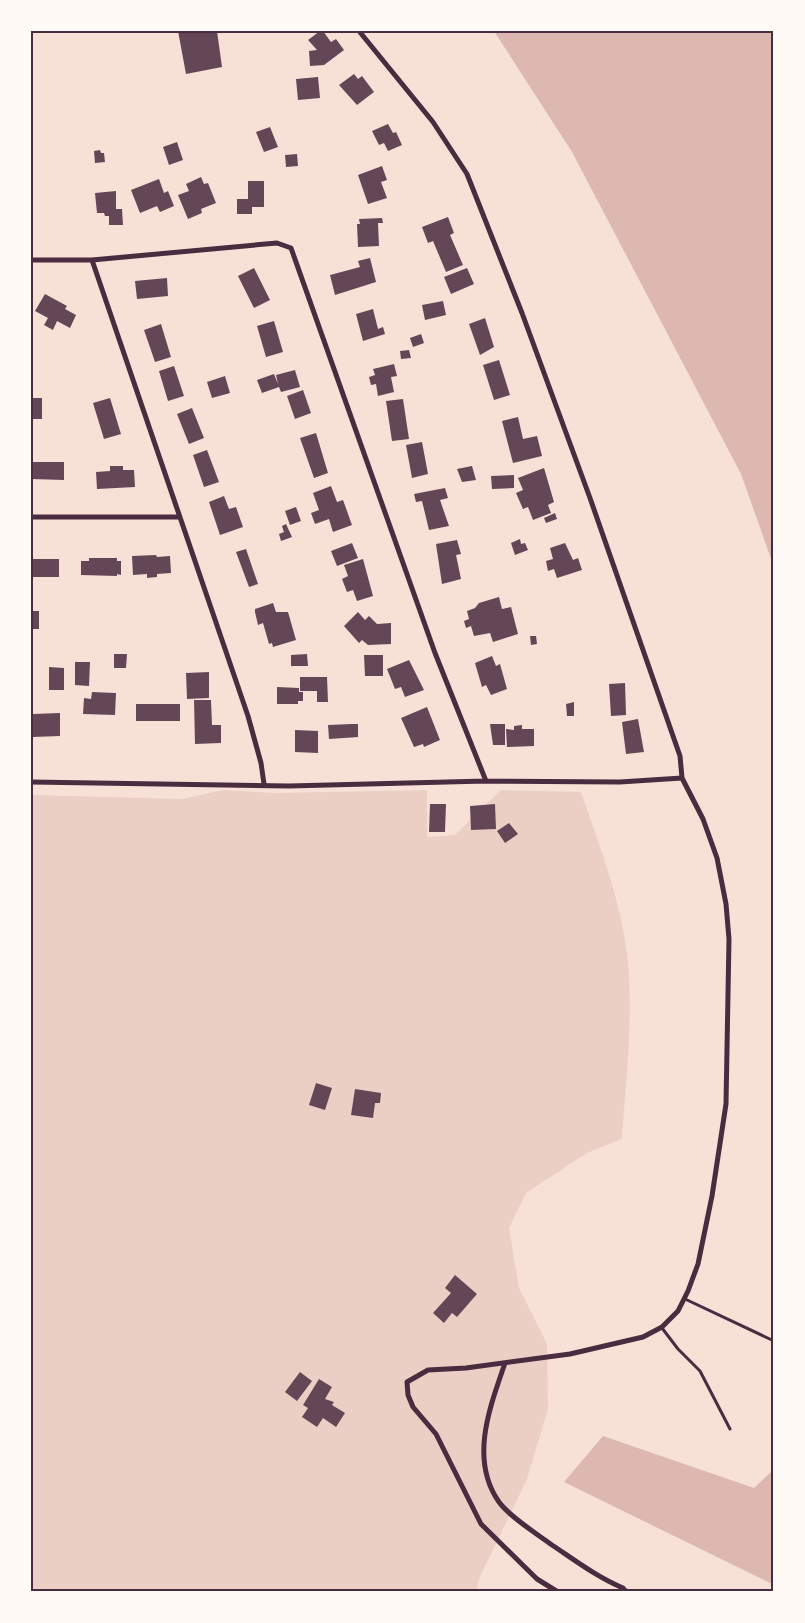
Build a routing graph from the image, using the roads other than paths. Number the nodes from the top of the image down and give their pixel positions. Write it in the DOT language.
graph roads {
  1 [pos="359,31"];
  2 [pos="31,260"];
  3 [pos="92,260"];
  4 [pos="31,517"];
  5 [pos="179,517"];
  6 [pos="682,778"];
  7 [pos="486,781"];
  8 [pos="31,782"];
  9 [pos="264,784"];
  10 [pos="684,1299"];
  11 [pos="662,1327"];
  12 [pos="774,1341"];
  13 [pos="505,1363"];
  14 [pos="730,1429"];
  15 [pos="623,1588"];
  16 [pos="558,1592"];
  17 [pos="630,1592"];
  1 -- 6 [label="street"];
  2 -- 3 [label="street"];
  3 -- 5 [label="street"];
  3 -- 7 [label="street"];
  4 -- 5 [label="street"];
  5 -- 9 [label="street"];
  6 -- 7 [label="street"];
  6 -- 10 [label="street"];
  7 -- 9 [label="street"];
  8 -- 9 [label="street"];
  10 -- 11 [label="street"];
  10 -- 12 [label="lane"];
  11 -- 13 [label="street"];
  11 -- 14 [label="lane"];
  13 -- 15 [label="street"];
  13 -- 16 [label="street"];
  15 -- 17 [label="lane"];
}
